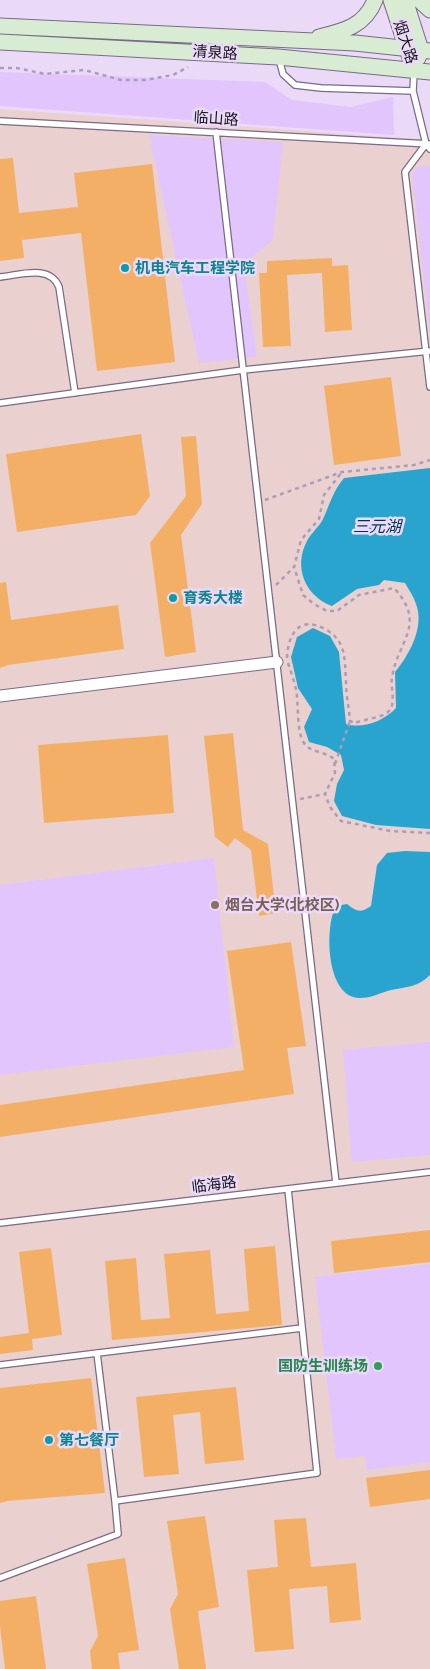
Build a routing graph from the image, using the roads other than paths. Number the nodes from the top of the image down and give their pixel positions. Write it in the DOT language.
graph roads {
  1 [pos="375,0"];
  2 [pos="391,0"];
  3 [pos="405,0"];
  4 [pos="419,0"];
  5 [pos="430,10"];
  6 [pos="0,26"];
  7 [pos="304,41"];
  8 [pos="0,42"];
  9 [pos="419,50"];
  10 [pos="278,57"];
  11 [pos="414,71"];
  12 [pos="430,72"];
  13 [pos="413,91"];
  14 [pos="0,121"];
  15 [pos="216,132"];
  16 [pos="428,144"];
  17 [pos="430,150"];
  18 [pos="0,277"];
  19 [pos="428,351"];
  20 [pos="243,370"];
  21 [pos="430,387"];
  22 [pos="75,393"];
  23 [pos="0,403"];
  24 [pos="277,662"];
  25 [pos="0,696"];
  26 [pos="430,1172"];
  27 [pos="336,1183"];
  28 [pos="288,1189"];
  29 [pos="0,1223"];
  30 [pos="302,1328"];
  31 [pos="97,1353"];
  32 [pos="0,1364"];
  33 [pos="115,1501"];
  34 [pos="0,1578"];
  1 -- 7 [label="main road"];
  2 -- 9 [label="main road, 烟大路"];
  3 -- 9 [label="main road, 烟大路"];
  4 -- 5 [label="main road"];
  6 -- 7 [label="main road, 清泉路"];
  7 -- 9 [label="main road, 清泉路"];
  8 -- 10 [label="main road, 清泉路"];
  9 -- 11 [label="main road, 烟大路"];
  10 -- 11 [label="main road, 清泉路"];
  10 -- 13 [label="lane"];
  11 -- 12 [label="main road, 清泉路"];
  11 -- 13 [label="lane"];
  13 -- 16 [label="lane"];
  14 -- 15 [label="lane, 临山路"];
  15 -- 16 [label="lane, 临山路"];
  15 -- 20 [label="lane"];
  16 -- 17 [label="lane"];
  16 -- 19 [label="lane"];
  18 -- 22 [label="lane"];
  19 -- 20 [label="lane"];
  19 -- 21 [label="lane"];
  20 -- 22 [label="lane"];
  20 -- 24 [label="lane"];
  22 -- 23 [label="lane"];
  24 -- 25 [label="street"];
  24 -- 27 [label="lane"];
  26 -- 27 [label="lane, 临海路"];
  27 -- 28 [label="lane, 临海路"];
  28 -- 29 [label="lane, 临海路"];
  28 -- 30 [label="lane"];
  30 -- 31 [label="lane"];
  30 -- 33 [label="lane"];
  31 -- 32 [label="lane"];
  31 -- 33 [label="lane"];
  33 -- 34 [label="lane"];
}
